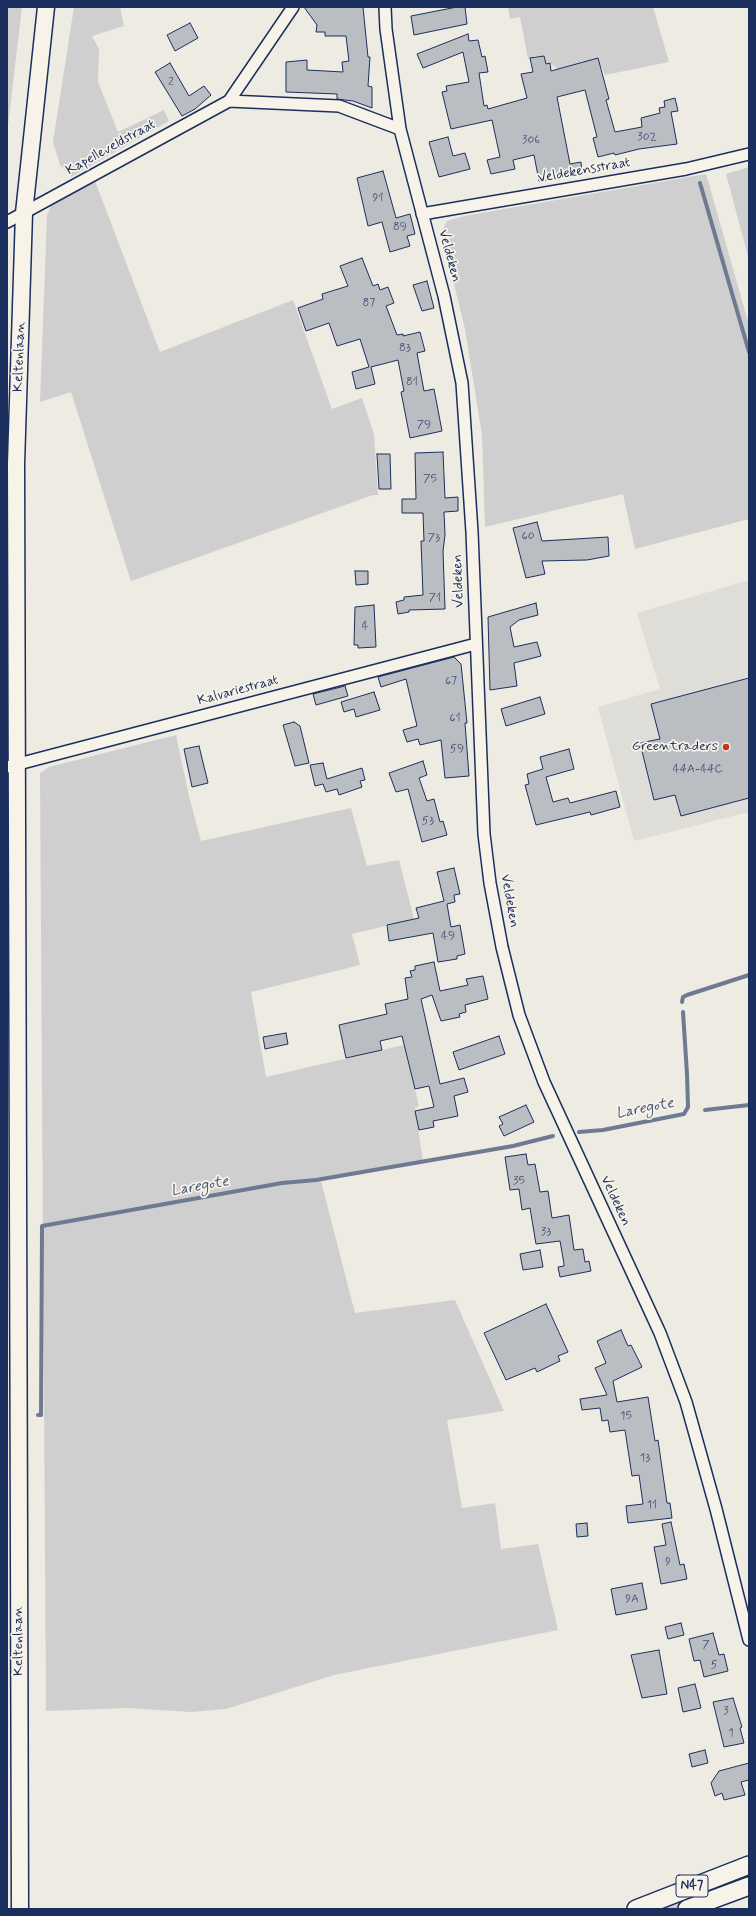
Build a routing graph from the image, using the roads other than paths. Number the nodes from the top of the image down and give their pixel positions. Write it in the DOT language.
graph roads {
  1 [pos="46,7"];
  2 [pos="293,7"];
  3 [pos="385,7"];
  4 [pos="229,101"];
  5 [pos="400,129"];
  6 [pos="749,154"];
  7 [pos="24,213"];
  8 [pos="422,214"];
  9 [pos="7,222"];
  10 [pos="476,644"];
  11 [pos="12,766"];
  12 [pos="749,1640"];
  13 [pos="749,1865"];
  14 [pos="749,1886"];
  15 [pos="20,1909"];
  16 [pos="636,1909"];
  17 [pos="686,1909"];
  1 -- 7 [label="main road, Keltenlaan"];
  2 -- 4 [label="street"];
  3 -- 5 [label="street, Veldeken"];
  4 -- 5 [label="street"];
  4 -- 7 [label="street, Kapelleveldstraat"];
  5 -- 8 [label="street, Veldeken"];
  6 -- 8 [label="street, Veldekensstraat"];
  7 -- 9 [label="street, Kapelleveldstraat"];
  7 -- 11 [label="main road, Keltenlaan"];
  8 -- 10 [label="street, Veldeken"];
  10 -- 11 [label="street, Kalvariestraat"];
  10 -- 12 [label="street, Veldeken"];
  11 -- 15 [label="main road, Keltenlaan"];
  13 -- 16 [label="main road, N47"];
  14 -- 17 [label="main road, N47"];
}
